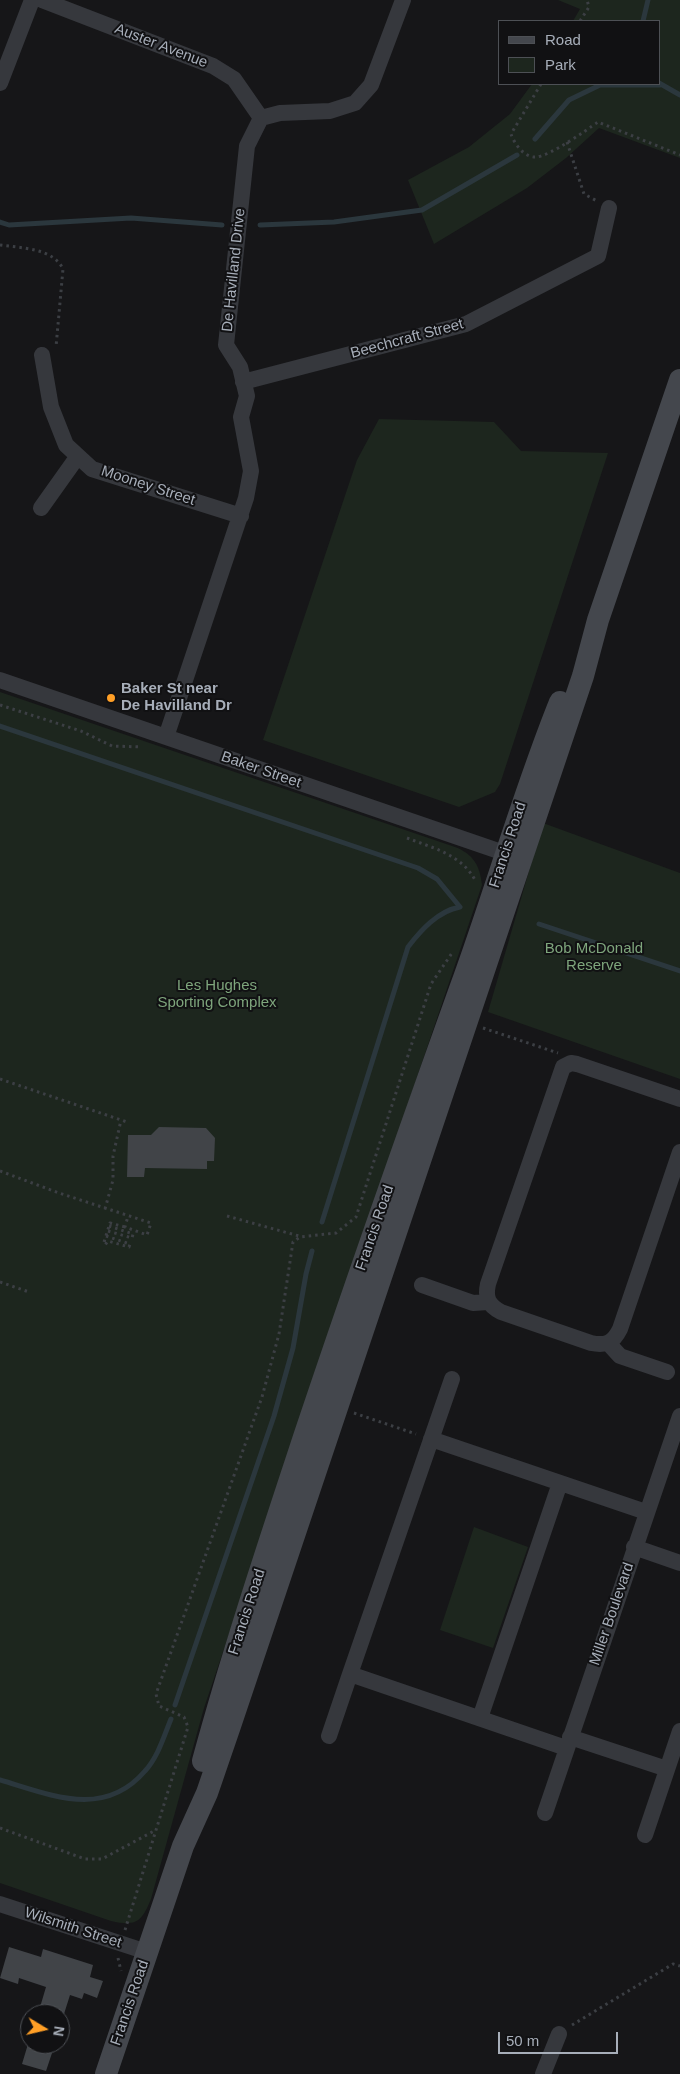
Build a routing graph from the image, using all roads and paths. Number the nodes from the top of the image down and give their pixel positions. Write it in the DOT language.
graph roads {
  1 [pos="32,0"];
  2 [pos="42,0"];
  3 [pos="403,0"];
  4 [pos="587,0"];
  5 [pos="581,20"];
  6 [pos="0,83"];
  7 [pos="540,85"];
  8 [pos="260,118"];
  9 [pos="567,142"];
  10 [pos="680,155"];
  11 [pos="609,208"];
  12 [pos="0,245"];
  13 [pos="42,355"];
  14 [pos="680,380"];
  15 [pos="243,382"];
  16 [pos="78,456"];
  17 [pos="41,508"];
  18 [pos="240,516"];
  19 [pos="0,680"];
  20 [pos="0,705"];
  21 [pos="166,737"];
  22 [pos="149,748"];
  23 [pos="404,837"];
  24 [pos="514,856"];
  25 [pos="477,889"];
  26 [pos="453,951"];
  27 [pos="497,1032"];
  28 [pos="568,1064"];
  29 [pos="0,1079"];
  30 [pos="680,1099"];
  31 [pos="121,1120"];
  32 [pos="127,1122"];
  33 [pos="680,1152"];
  34 [pos="0,1171"];
  35 [pos="105,1208"];
  36 [pos="128,1216"];
  37 [pos="227,1216"];
  38 [pos="109,1226"];
  39 [pos="125,1227"];
  40 [pos="108,1231"];
  41 [pos="106,1236"];
  42 [pos="300,1237"];
  43 [pos="105,1245"];
  44 [pos="104,1250"];
  45 [pos="0,1282"];
  46 [pos="422,1285"];
  47 [pos="29,1292"];
  48 [pos="488,1302"];
  49 [pos="609,1344"];
  50 [pos="667,1372"];
  51 [pos="452,1379"];
  52 [pos="363,1416"];
  53 [pos="680,1416"];
  54 [pos="431,1439"];
  55 [pos="674,1454"];
  56 [pos="560,1483"];
  57 [pos="646,1512"];
  58 [pos="634,1548"];
  59 [pos="680,1563"];
  60 [pos="350,1674"];
  61 [pos="480,1718"];
  62 [pos="680,1731"];
  63 [pos="329,1736"];
  64 [pos="568,1742"];
  65 [pos="667,1769"];
  66 [pos="545,1813"];
  67 [pos="0,1828"];
  68 [pos="154,1831"];
  69 [pos="645,1835"];
  70 [pos="0,1904"];
  71 [pos="121,1944"];
  72 [pos="147,1952"];
  73 [pos="680,1966"];
  74 [pos="559,2034"];
  75 [pos="106,2074"];
  76 [pos="543,2074"];
  1 -- 6 [label="street"];
  2 -- 8 [label="street, Auster Avenue"];
  3 -- 8 [label="street"];
  4 -- 5 [label="path"];
  7 -- 9 [label="path"];
  8 -- 15 [label="street, De Havilland Drive"];
  9 -- 10 [label="path"];
  9 -- 11 [label="path"];
  11 -- 15 [label="street, Beechcraft Street"];
  12 -- 13 [label="path"];
  13 -- 16 [label="street, Mooney Street"];
  14 -- 24 [label="main road, Francis Road"];
  15 -- 18 [label="street, De Havilland Drive"];
  16 -- 17 [label="street"];
  16 -- 18 [label="street, Mooney Street"];
  18 -- 21 [label="street, De Havilland Drive"];
  19 -- 21 [label="street, Baker Street"];
  20 -- 22 [label="path"];
  21 -- 24 [label="street, Baker Street"];
  23 -- 25 [label="path"];
  24 -- 72 [label="main road, Francis Road"];
  26 -- 42 [label="path"];
  27 -- 28 [label="path"];
  28 -- 30 [label="street"];
  28 -- 48 [label="street"];
  29 -- 31 [label="path"];
  31 -- 32 [label="path"];
  31 -- 35 [label="path"];
  33 -- 49 [label="street"];
  34 -- 35 [label="path"];
  35 -- 36 [label="path"];
  36 -- 39 [label="path"];
  36 -- 39 [label="path"];
  37 -- 42 [label="path"];
  38 -- 39 [label="path"];
  38 -- 40 [label="path"];
  38 -- 40 [label="path"];
  40 -- 41 [label="path"];
  41 -- 43 [label="path"];
  41 -- 43 [label="path"];
  42 -- 68 [label="path"];
  43 -- 44 [label="path"];
  45 -- 47 [label="path"];
  46 -- 48 [label="street"];
  48 -- 49 [label="street"];
  49 -- 50 [label="street"];
  51 -- 54 [label="street"];
  52 -- 54 [label="path"];
  53 -- 55 [label="street, Miller Boulevard"];
  54 -- 56 [label="street"];
  54 -- 60 [label="street"];
  55 -- 57 [label="street, Miller Boulevard"];
  56 -- 57 [label="street"];
  56 -- 61 [label="street"];
  57 -- 58 [label="street, Miller Boulevard"];
  58 -- 59 [label="street"];
  58 -- 64 [label="street, Miller Boulevard"];
  60 -- 61 [label="street"];
  60 -- 63 [label="street"];
  61 -- 64 [label="street"];
  62 -- 65 [label="street"];
  64 -- 65 [label="street"];
  64 -- 66 [label="street, Miller Boulevard"];
  65 -- 69 [label="street"];
  67 -- 68 [label="path"];
  68 -- 71 [label="path"];
  70 -- 71 [label="street, Wilsmith Street"];
  71 -- 72 [label="street, Wilsmith Street"];
  72 -- 75 [label="main road, Francis Road"];
  73 -- 74 [label="path"];
  74 -- 76 [label="street"];
}
